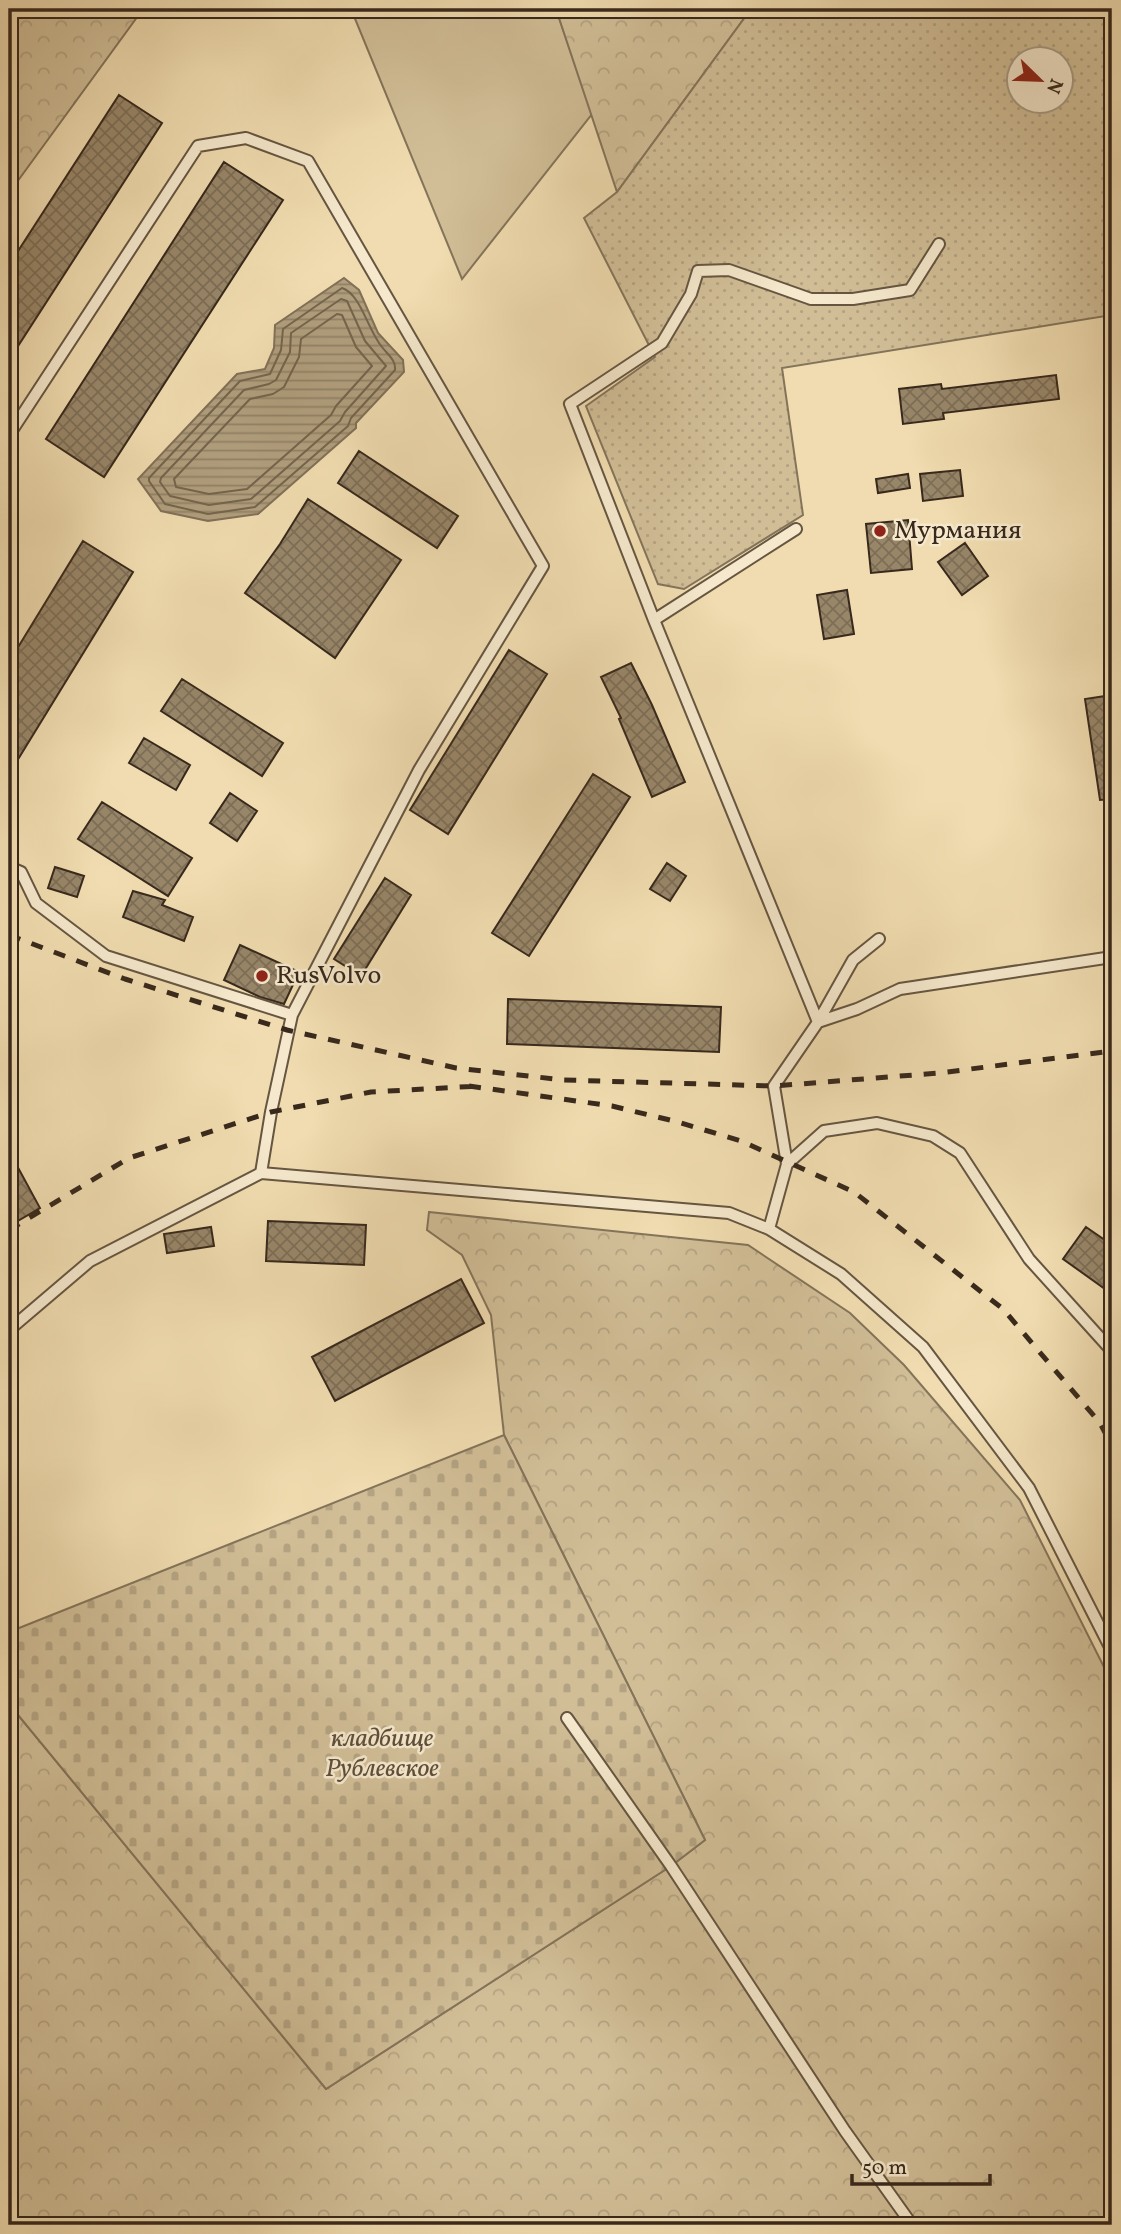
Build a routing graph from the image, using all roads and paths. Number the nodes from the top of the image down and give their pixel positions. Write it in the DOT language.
graph roads {
  1 [pos="939,244"];
  2 [pos="11,432"];
  3 [pos="796,529"];
  4 [pos="654,620"];
  5 [pos="9,867"];
  6 [pos="879,939"];
  7 [pos="1112,957"];
  8 [pos="292,1015"];
  9 [pos="818,1022"];
  10 [pos="787,1164"];
  11 [pos="261,1173"];
  12 [pos="769,1229"];
  13 [pos="9,1330"];
  14 [pos="1112,1351"];
  15 [pos="1112,1651"];
  16 [pos="567,1718"];
  17 [pos="912,2225"];
  1 -- 4 [label="lane"];
  2 -- 8 [label="lane"];
  3 -- 4 [label="lane"];
  4 -- 9 [label="lane"];
  5 -- 8 [label="lane"];
  6 -- 9 [label="lane"];
  7 -- 9 [label="lane"];
  8 -- 11 [label="lane"];
  9 -- 10 [label="lane"];
  10 -- 12 [label="lane"];
  10 -- 14 [label="lane"];
  11 -- 12 [label="lane"];
  11 -- 13 [label="lane"];
  12 -- 15 [label="lane"];
  16 -- 17 [label="lane"];
}
